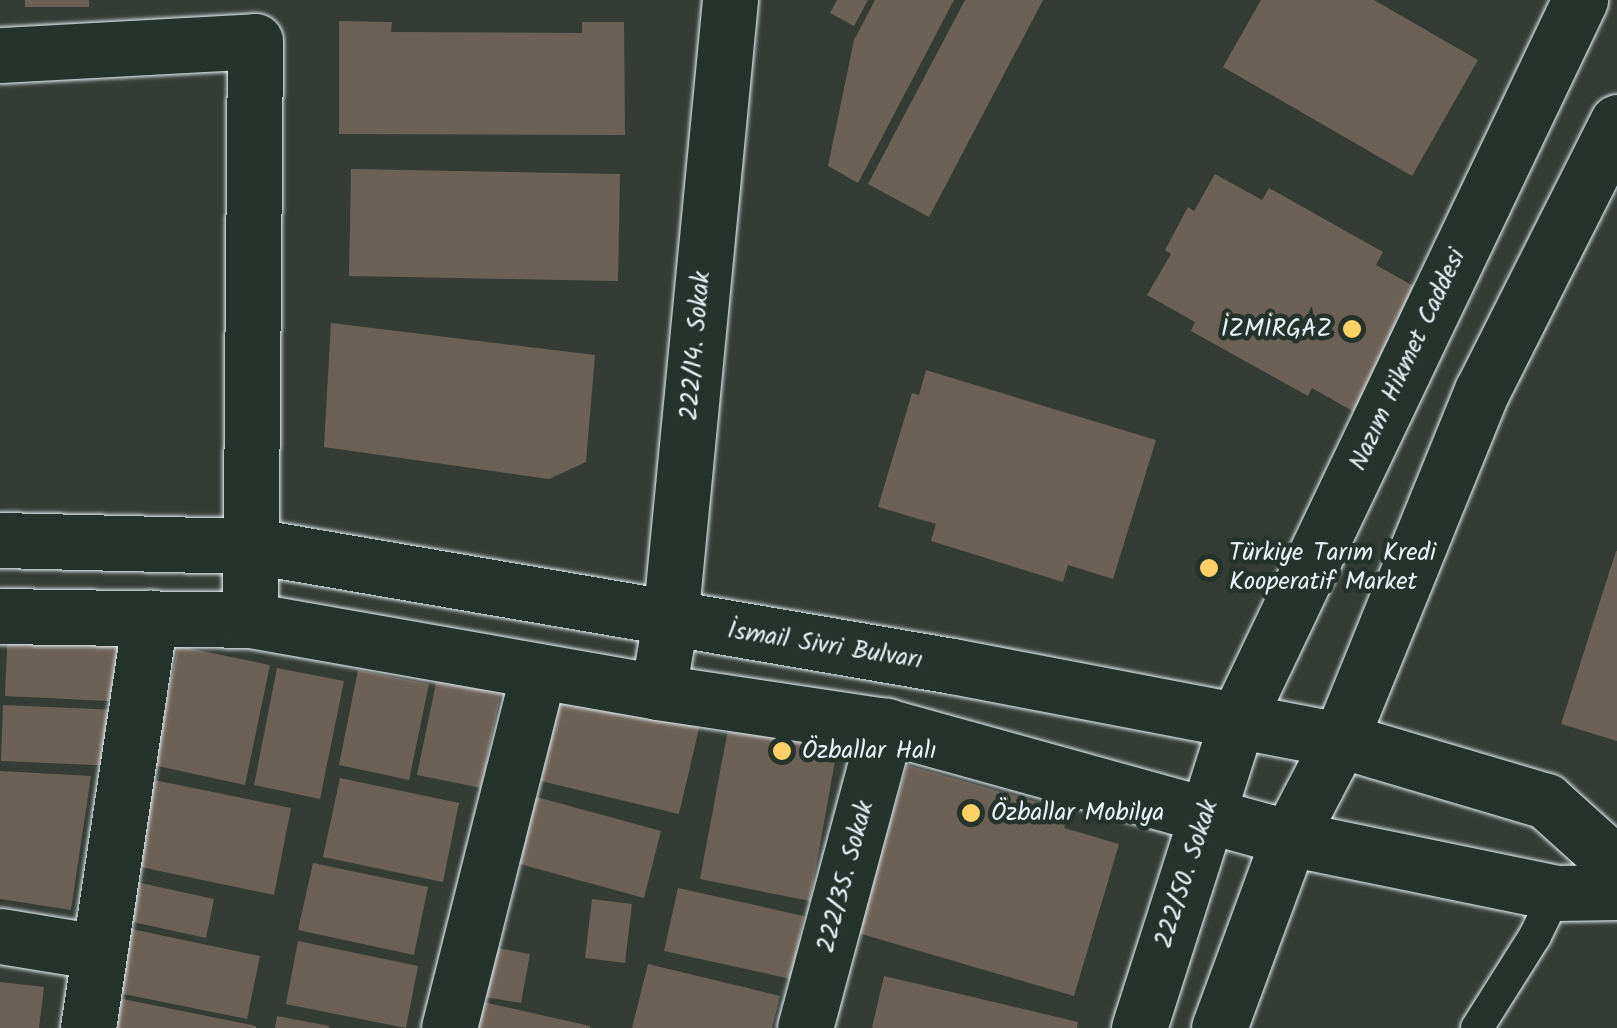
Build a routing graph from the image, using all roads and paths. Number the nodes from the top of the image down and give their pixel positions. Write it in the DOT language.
graph roads {
  1 [pos="730,0"];
  2 [pos="1580,0"];
  3 [pos="0,54"];
  4 [pos="1617,122"];
  5 [pos="1604,177"];
  6 [pos="0,540"];
  7 [pos="253,546"];
  8 [pos="0,616"];
  9 [pos="150,618"];
  10 [pos="250,620"];
  11 [pos="670,621"];
  12 [pos="539,671"];
  13 [pos="658,692"];
  14 [pos="1236,720"];
  15 [pos="886,726"];
  16 [pos="1340,740"];
  17 [pos="1206,813"];
  18 [pos="1289,838"];
  19 [pos="1617,865"];
  20 [pos="1617,892"];
  21 [pos="1556,893"];
  22 [pos="0,936"];
  23 [pos="100,952"];
  24 [pos="88,1028"];
  25 [pos="448,1028"];
  26 [pos="805,1028"];
  27 [pos="1139,1028"];
  28 [pos="1218,1028"];
  29 [pos="1477,1028"];
  1 -- 11 [label="main road, 222/14. Sokak"];
  2 -- 14 [label="main road, Nazım Hikmet Caddesi"];
  3 -- 7 [label="main road"];
  4 -- 5 [label="main road"];
  5 -- 16 [label="main road"];
  6 -- 7 [label="main road, İsmail Sivri Bulvarı"];
  7 -- 10 [label="main road"];
  7 -- 11 [label="main road, İsmail Sivri Bulvarı"];
  8 -- 9 [label="main road"];
  9 -- 10 [label="main road"];
  9 -- 23 [label="main road"];
  10 -- 12 [label="main road"];
  11 -- 13 [label="main road, 222/14. Sokak"];
  11 -- 14 [label="main road, İsmail Sivri Bulvarı"];
  12 -- 13 [label="main road"];
  12 -- 25 [label="main road"];
  13 -- 15 [label="main road"];
  14 -- 16 [label="main road, İsmail Sivri Bulvarı"];
  14 -- 17 [label="main road, 222/50. Sokak"];
  15 -- 17 [label="main road"];
  15 -- 26 [label="main road, 222/35. Sokak"];
  16 -- 18 [label="main road"];
  16 -- 19 [label="main road, İsmail Sivri Bulvarı"];
  17 -- 18 [label="main road"];
  17 -- 27 [label="main road, 222/50. Sokak"];
  18 -- 21 [label="main road"];
  18 -- 28 [label="main road"];
  20 -- 21 [label="main road"];
  21 -- 29 [label="lane"];
  22 -- 23 [label="main road"];
  23 -- 24 [label="main road"];
}
